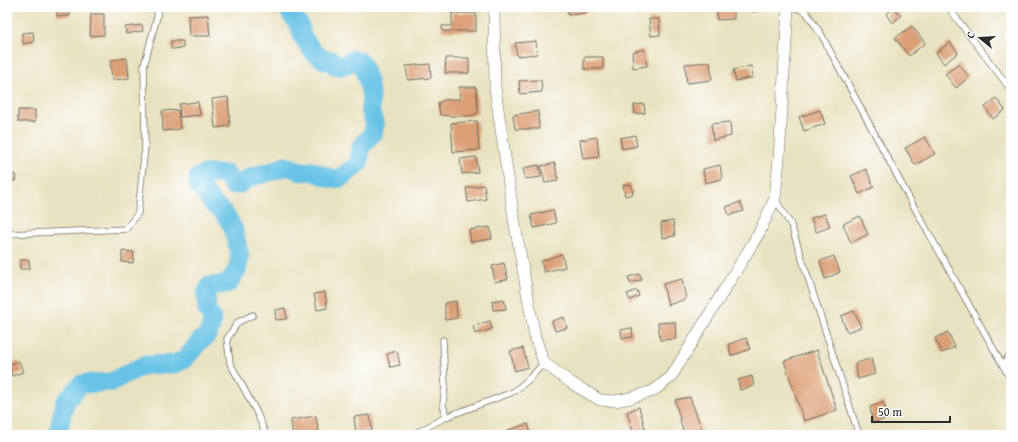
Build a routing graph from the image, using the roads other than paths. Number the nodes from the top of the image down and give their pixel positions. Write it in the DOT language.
graph roads {
  1 [pos="158,7"];
  2 [pos="494,7"];
  3 [pos="788,7"];
  4 [pos="794,7"];
  5 [pos="948,7"];
  6 [pos="1011,90"];
  7 [pos="775,198"];
  8 [pos="7,234"];
  9 [pos="253,315"];
  10 [pos="443,340"];
  11 [pos="1011,352"];
  12 [pos="544,363"];
  13 [pos="1003,366"];
  14 [pos="1011,380"];
  15 [pos="446,417"];
  16 [pos="266,435"];
  17 [pos="412,435"];
  18 [pos="859,435"];
  1 -- 8 [label="lane"];
  2 -- 12 [label="street"];
  3 -- 7 [label="street"];
  4 -- 13 [label="lane"];
  5 -- 6 [label="lane"];
  7 -- 12 [label="street"];
  7 -- 18 [label="lane"];
  9 -- 16 [label="lane"];
  10 -- 15 [label="lane"];
  11 -- 13 [label="lane"];
  12 -- 15 [label="lane"];
  13 -- 14 [label="lane"];
  15 -- 17 [label="lane"];
}
